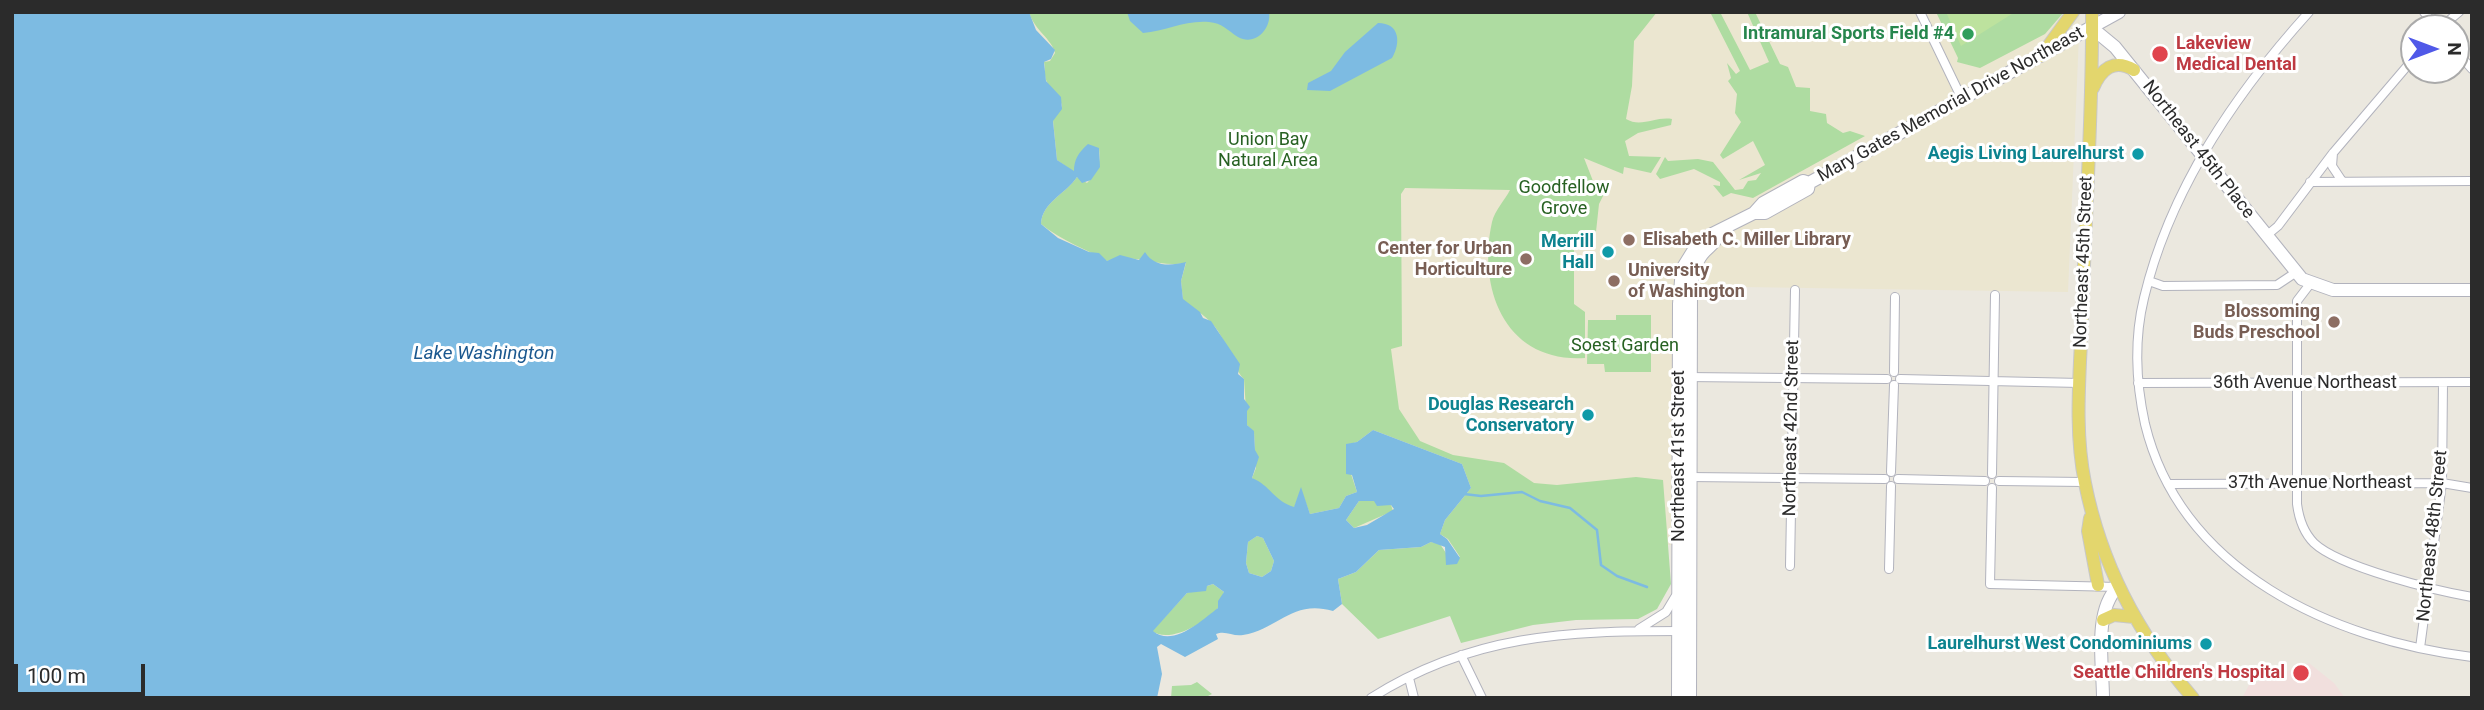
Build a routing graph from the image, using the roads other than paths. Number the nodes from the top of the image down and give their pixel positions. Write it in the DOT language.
graph roads {
  1 [pos="1920,12"];
  2 [pos="2073,12"];
  3 [pos="2092,12"];
  4 [pos="2119,12"];
  5 [pos="2309,12"];
  6 [pos="2092,28"];
  7 [pos="2041,56"];
  8 [pos="2134,70"];
  9 [pos="2400,74"];
  10 [pos="2090,94"];
  11 [pos="1962,99"];
  12 [pos="2333,153"];
  13 [pos="2202,155"];
  14 [pos="2343,181"];
  15 [pos="2472,181"];
  16 [pos="2310,182"];
  17 [pos="1734,224"];
  18 [pos="2266,236"];
  19 [pos="2302,278"];
  20 [pos="2149,281"];
  21 [pos="1795,290"];
  22 [pos="2472,290"];
  23 [pos="1995,295"];
  24 [pos="1895,297"];
  25 [pos="1685,377"];
  26 [pos="1793,378"];
  27 [pos="1894,379"];
  28 [pos="1994,381"];
  29 [pos="2472,382"];
  30 [pos="2080,383"];
  31 [pos="2138,383"];
  32 [pos="2296,383"];
  33 [pos="2443,383"];
  34 [pos="1685,477"];
  35 [pos="1791,478"];
  36 [pos="1889,479"];
  37 [pos="1992,479"];
  38 [pos="2084,482"];
  39 [pos="2297,482"];
  40 [pos="2442,483"];
  41 [pos="2168,484"];
  42 [pos="2472,488"];
  43 [pos="2091,511"];
  44 [pos="1790,566"];
  45 [pos="1889,569"];
  46 [pos="2098,585"];
  47 [pos="2118,587"];
  48 [pos="1678,590"];
  49 [pos="2429,590"];
  50 [pos="2472,597"];
  51 [pos="2134,617"];
  52 [pos="2103,620"];
  53 [pos="1633,631"];
  54 [pos="1684,631"];
  55 [pos="2420,648"];
  56 [pos="1461,655"];
  57 [pos="2472,657"];
  58 [pos="1409,678"];
  59 [pos="1371,698"];
  60 [pos="1413,698"];
  61 [pos="1482,698"];
  62 [pos="1678,698"];
  63 [pos="1690,698"];
  64 [pos="2103,698"];
  65 [pos="2193,698"];
  1 -- 11 [label="street"];
  2 -- 7 [label="main road"];
  3 -- 6 [label="main road, Northeast 45th Street"];
  4 -- 6 [label="street, Mary Gates Memorial Drive Northeast"];
  5 -- 13 [label="street"];
  6 -- 7 [label="street, Mary Gates Memorial Drive Northeast"];
  6 -- 8 [label="street, Northeast 45th Place"];
  6 -- 10 [label="main road, Northeast 45th Street"];
  7 -- 11 [label="street, Mary Gates Memorial Drive Northeast"];
  8 -- 10 [label="main road"];
  8 -- 13 [label="street, Northeast 45th Place"];
  9 -- 12 [label="street"];
  10 -- 30 [label="main road, Northeast 45th Street"];
  11 -- 17 [label="street, Mary Gates Memorial Drive Northeast"];
  12 -- 14 [label="street"];
  12 -- 16 [label="street"];
  13 -- 18 [label="street, Northeast 45th Place"];
  13 -- 20 [label="street"];
  14 -- 15 [label="street"];
  14 -- 16 [label="street"];
  16 -- 18 [label="street"];
  17 -- 25 [label="street, Northeast 41st Street"];
  18 -- 19 [label="street, Northeast 45th Place"];
  19 -- 20 [label="street"];
  19 -- 22 [label="street"];
  19 -- 32 [label="street"];
  20 -- 31 [label="street"];
  21 -- 26 [label="street, Northeast 42nd Street"];
  23 -- 28 [label="street"];
  24 -- 27 [label="street"];
  25 -- 26 [label="street"];
  25 -- 34 [label="street, Northeast 41st Street"];
  26 -- 27 [label="street"];
  26 -- 35 [label="street, Northeast 42nd Street"];
  27 -- 28 [label="street"];
  27 -- 36 [label="street"];
  28 -- 30 [label="street"];
  28 -- 37 [label="street"];
  29 -- 33 [label="street, 36th Avenue Northeast"];
  30 -- 38 [label="main road, Northeast 45th Street"];
  31 -- 32 [label="street, 36th Avenue Northeast"];
  31 -- 41 [label="street"];
  32 -- 33 [label="street, 36th Avenue Northeast"];
  32 -- 39 [label="street"];
  33 -- 40 [label="street, Northeast 48th Street"];
  34 -- 35 [label="street"];
  34 -- 48 [label="street, Northeast 41st Street"];
  34 -- 54 [label="street, Northeast 41st Street"];
  35 -- 36 [label="street"];
  35 -- 44 [label="street, Northeast 42nd Street"];
  36 -- 37 [label="street"];
  36 -- 45 [label="street"];
  37 -- 38 [label="street"];
  37 -- 46 [label="street"];
  38 -- 43 [label="main road, Northeast 45th Street"];
  39 -- 40 [label="street, 37th Avenue Northeast"];
  39 -- 41 [label="street, 37th Avenue Northeast"];
  39 -- 49 [label="street"];
  40 -- 42 [label="street, 37th Avenue Northeast"];
  40 -- 49 [label="street, Northeast 48th Street"];
  41 -- 55 [label="street"];
  43 -- 46 [label="main road"];
  43 -- 47 [label="main road"];
  46 -- 47 [label="street"];
  46 -- 52 [label="street"];
  47 -- 51 [label="main road"];
  47 -- 52 [label="street"];
  48 -- 53 [label="street"];
  48 -- 54 [label="street, Northeast 41st Street"];
  49 -- 50 [label="street"];
  49 -- 55 [label="street, Northeast 48th Street"];
  51 -- 52 [label="main road"];
  51 -- 65 [label="main road"];
  52 -- 64 [label="street"];
  53 -- 54 [label="street"];
  53 -- 56 [label="street"];
  54 -- 62 [label="street, Northeast 41st Street"];
  54 -- 63 [label="street, Northeast 41st Street"];
  55 -- 57 [label="street"];
  56 -- 58 [label="street"];
  56 -- 61 [label="street"];
  58 -- 59 [label="street"];
  58 -- 60 [label="street"];
}
